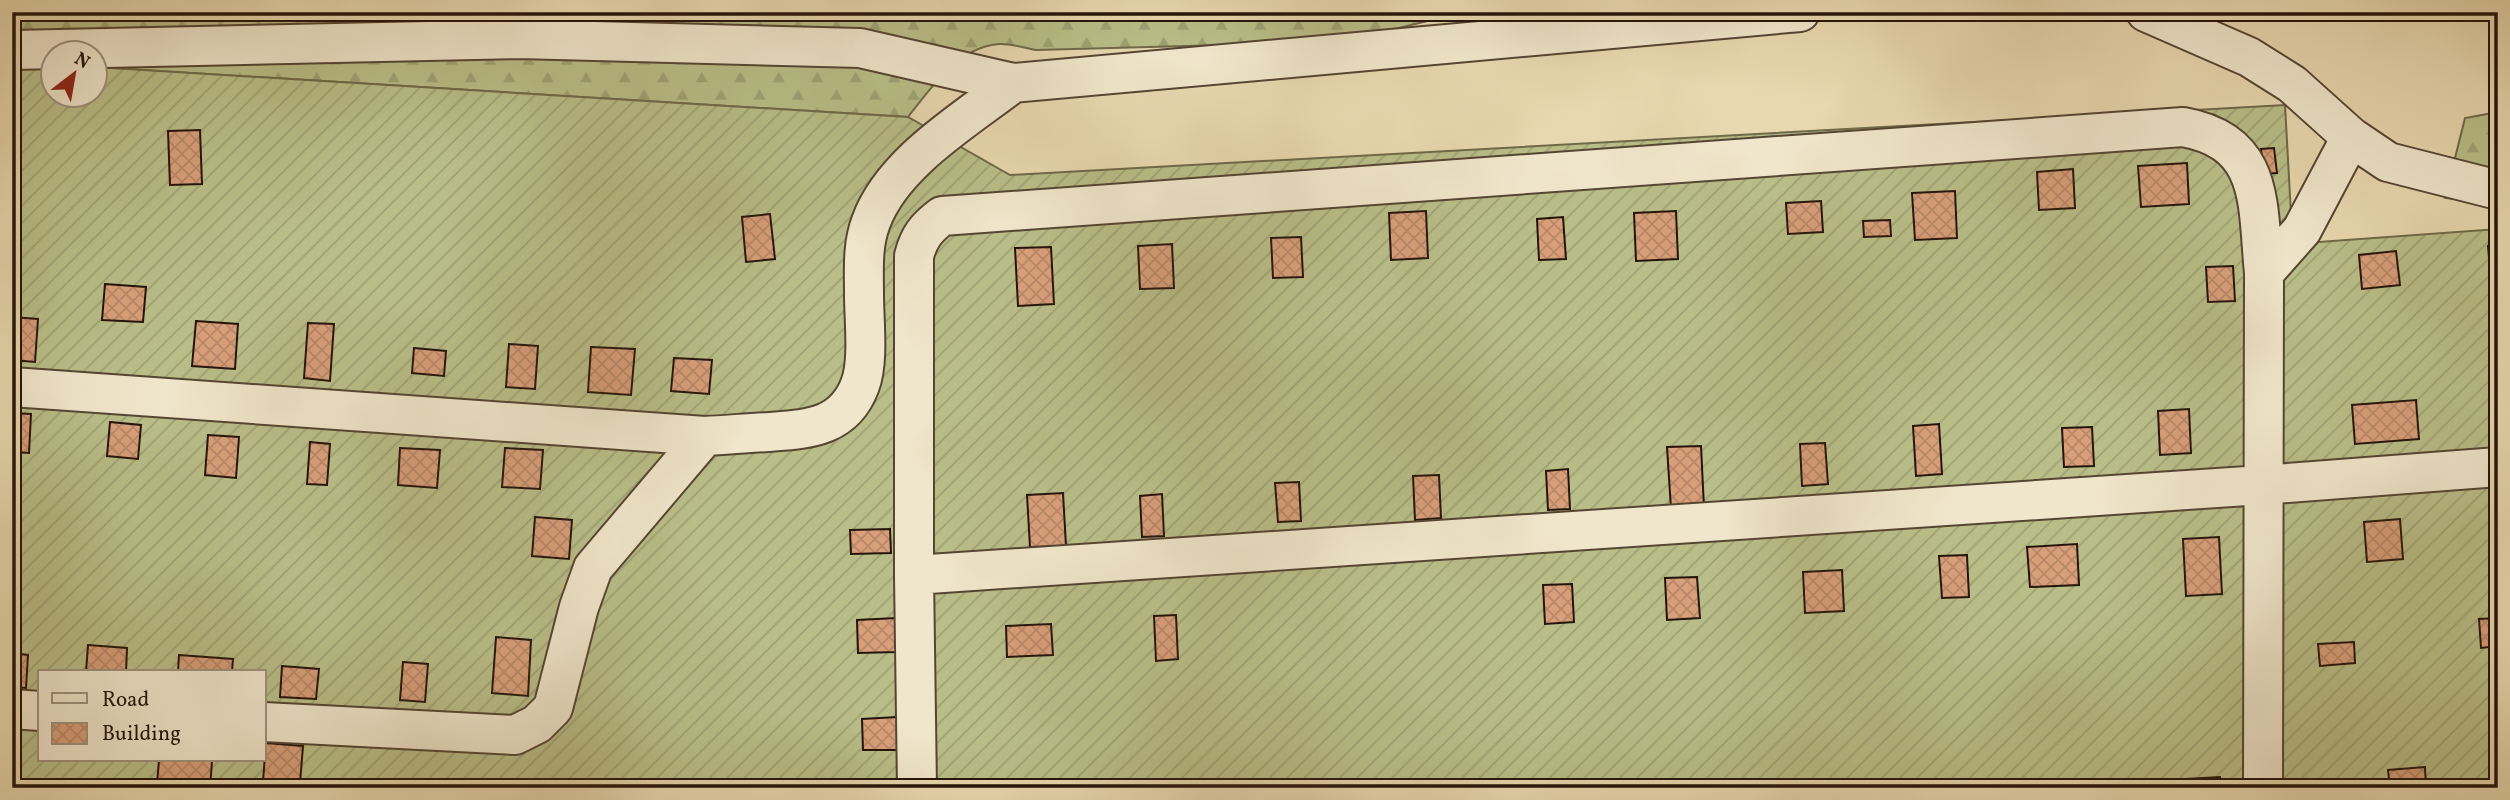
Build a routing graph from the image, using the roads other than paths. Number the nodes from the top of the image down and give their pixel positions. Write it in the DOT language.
graph roads {
  1 [pos="1800,12"];
  2 [pos="2146,12"];
  3 [pos="12,51"];
  4 [pos="1013,83"];
  5 [pos="2351,137"];
  6 [pos="2498,190"];
  7 [pos="2264,273"];
  8 [pos="12,387"];
  9 [pos="705,436"];
  10 [pos="2498,467"];
  11 [pos="2262,485"];
  12 [pos="914,575"];
  13 [pos="12,709"];
  14 [pos="38,711"];
  15 [pos="266,722"];
  16 [pos="917,788"];
  17 [pos="2263,788"];
  1 -- 4 [label="street"];
  2 -- 5 [label="street"];
  3 -- 4 [label="street"];
  4 -- 9 [label="street"];
  5 -- 6 [label="street"];
  5 -- 7 [label="street"];
  7 -- 11 [label="street"];
  7 -- 12 [label="street"];
  8 -- 9 [label="street"];
  9 -- 15 [label="street"];
  10 -- 11 [label="street"];
  11 -- 12 [label="street"];
  11 -- 17 [label="street"];
  12 -- 16 [label="street"];
  13 -- 14 [label="street"];
}
